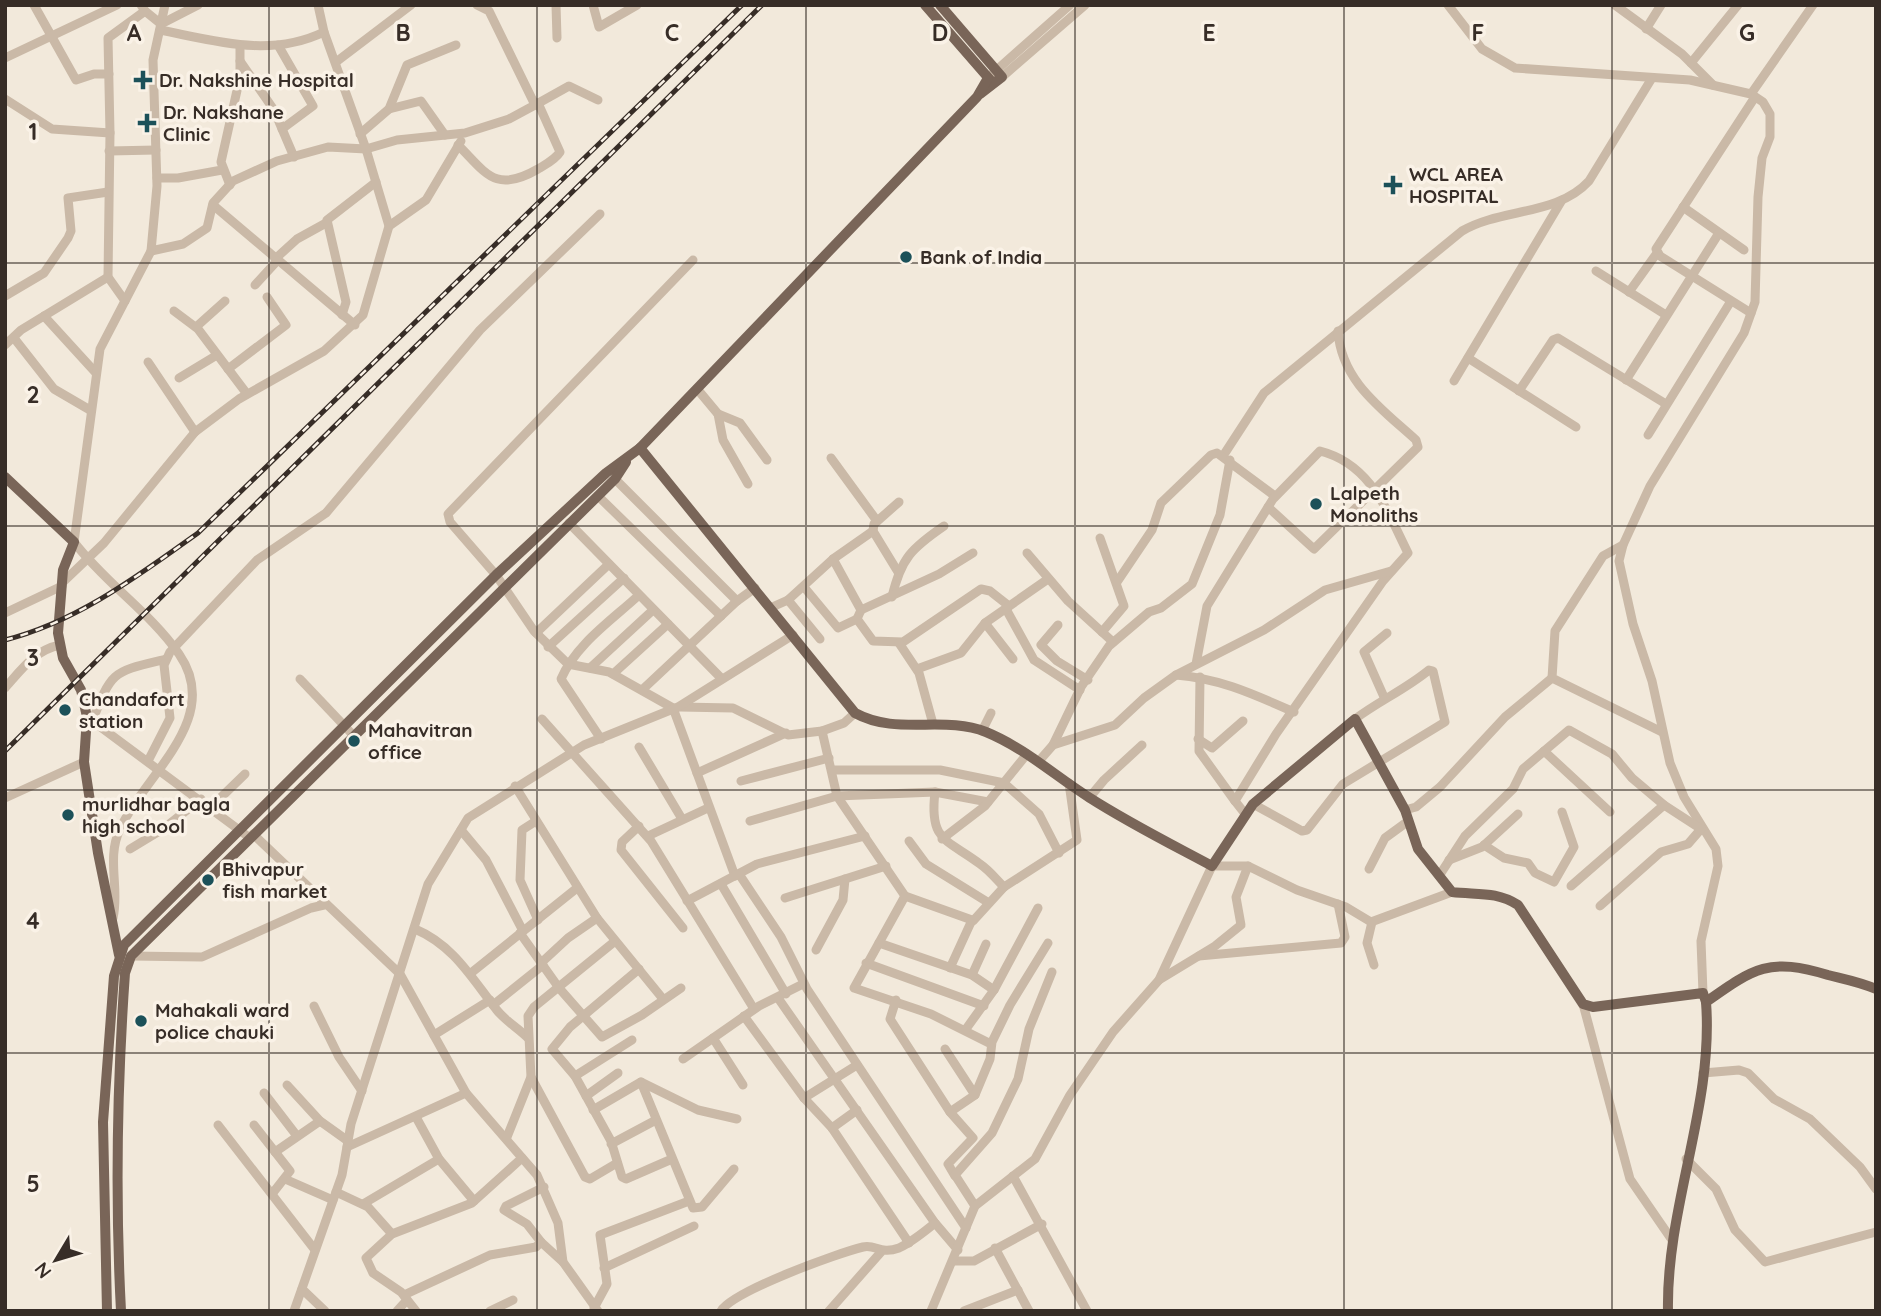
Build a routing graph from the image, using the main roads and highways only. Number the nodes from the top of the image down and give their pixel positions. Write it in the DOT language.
graph roads {
  1 [pos="925,5"];
  2 [pos="940,5"];
  3 [pos="995,77"];
  4 [pos="640,448"];
  5 [pos="628,460"];
  6 [pos="5,477"];
  7 [pos="248,834"];
  8 [pos="118,954"];
  9 [pos="131,956"];
  10 [pos="1876,989"];
  11 [pos="1704,997"];
  12 [pos="107,1311"];
  13 [pos="121,1311"];
  14 [pos="1668,1311"];
  1 -- 3 [label="main road"];
  2 -- 3 [label="main road"];
  3 -- 4 [label="main road"];
  4 -- 5 [label="main road"];
  4 -- 11 [label="main road"];
  5 -- 7 [label="main road"];
  5 -- 7 [label="main road"];
  6 -- 8 [label="main road"];
  7 -- 8 [label="main road"];
  7 -- 9 [label="main road"];
  8 -- 9 [label="main road"];
  8 -- 12 [label="main road"];
  9 -- 13 [label="main road"];
  10 -- 11 [label="main road"];
  11 -- 14 [label="main road"];
}
